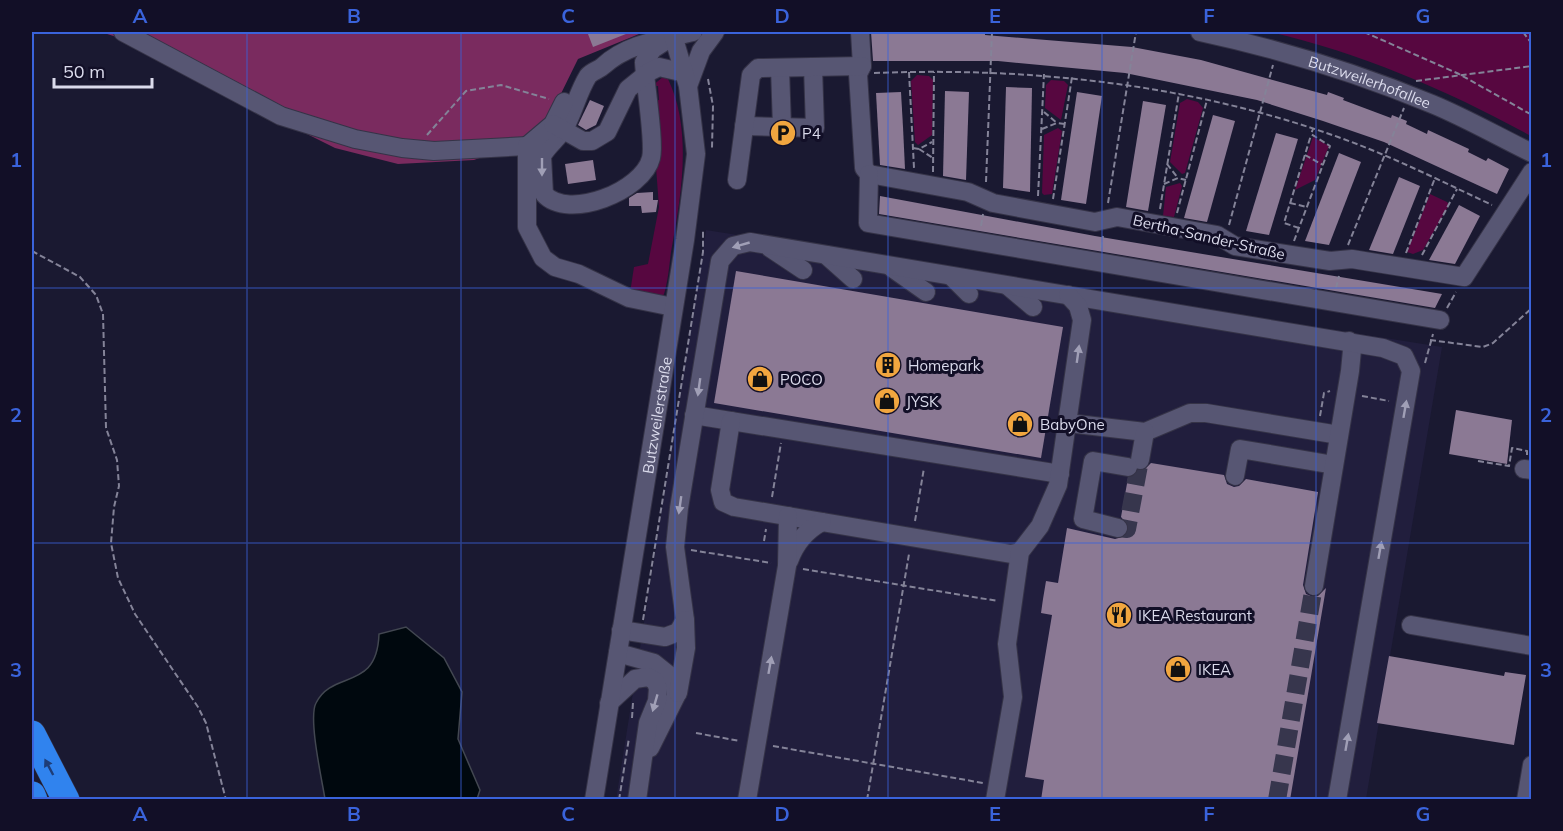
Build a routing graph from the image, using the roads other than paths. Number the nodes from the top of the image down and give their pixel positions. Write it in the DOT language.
graph roads {
  1 [pos="123,32"];
  2 [pos="693,32"];
  3 [pos="715,32"];
  4 [pos="860,32"];
  5 [pos="1200,32"];
  6 [pos="673,34"];
  7 [pos="639,51"];
  8 [pos="813,67"];
  9 [pos="780,68"];
  10 [pos="860,70"];
  11 [pos="645,76"];
  12 [pos="687,80"];
  13 [pos="563,117"];
  14 [pos="744,126"];
  15 [pos="782,127"];
  16 [pos="527,146"];
  17 [pos="1532,153"];
  18 [pos="1532,172"];
  19 [pos="869,174"];
  20 [pos="737,180"];
  21 [pos="766,245"];
  22 [pos="826,255"];
  23 [pos="888,265"];
  24 [pos="803,270"];
  25 [pos="951,276"];
  26 [pos="853,279"];
  27 [pos="1006,285"];
  28 [pos="926,292"];
  29 [pos="969,294"];
  30 [pos="1068,295"];
  31 [pos="1120,303"];
  32 [pos="674,307"];
  33 [pos="1033,307"];
  34 [pos="1083,320"];
  35 [pos="1440,320"];
  36 [pos="1349,341"];
  37 [pos="694,415"];
  38 [pos="731,421"];
  39 [pos="1068,423"];
  40 [pos="1145,432"];
  41 [pos="1339,435"];
  42 [pos="1334,465"];
  43 [pos="1059,474"];
  44 [pos="1235,476"];
  45 [pos="788,516"];
  46 [pos="822,522"];
  47 [pos="1118,528"];
  48 [pos="1020,552"];
  49 [pos="787,566"];
  50 [pos="1314,586"];
  51 [pos="685,620"];
  52 [pos="1411,626"];
  53 [pos="621,630"];
  54 [pos="1532,646"];
  55 [pos="618,653"];
  56 [pos="676,696"];
  57 [pos="609,703"];
  58 [pos="32,734"];
  59 [pos="643,760"];
  60 [pos="1532,765"];
  61 [pos="997,793"];
  62 [pos="32,795"];
  63 [pos="34,800"];
  64 [pos="66,800"];
  65 [pos="594,800"];
  66 [pos="637,800"];
  67 [pos="747,800"];
  68 [pos="1337,800"];
  69 [pos="1526,800"];
  1 -- 16 [label="street"];
  2 -- 6 [label="street"];
  3 -- 12 [label="street"];
  4 -- 10 [label="street"];
  5 -- 17 [label="street, Butzweilerhofallee"];
  6 -- 7 [label="street"];
  6 -- 12 [label="street, Butzweilerstraße"];
  7 -- 11 [label="street"];
  7 -- 13 [label="street"];
  7 -- 13 [label="street"];
  8 -- 9 [label="street"];
  8 -- 10 [label="street"];
  8 -- 15 [label="street"];
  9 -- 14 [label="street"];
  9 -- 15 [label="street"];
  10 -- 19 [label="street"];
  11 -- 12 [label="street"];
  11 -- 13 [label="street"];
  13 -- 11 [label="street, one-way"];
  12 -- 32 [label="street, Butzweilerstraße"];
  13 -- 16 [label="street"];
  14 -- 15 [label="street"];
  14 -- 20 [label="street"];
  16 -- 32 [label="street"];
  18 -- 19 [label="street, Bertha-Sander-Straße"];
  19 -- 35 [label="street"];
  21 -- 22 [label="street"];
  21 -- 24 [label="street"];
  21 -- 37 [label="street, one-way"];
  22 -- 23 [label="street"];
  22 -- 26 [label="street"];
  23 -- 25 [label="street"];
  23 -- 28 [label="street"];
  25 -- 27 [label="street"];
  25 -- 29 [label="street"];
  27 -- 30 [label="street"];
  27 -- 33 [label="street"];
  30 -- 31 [label="street"];
  30 -- 34 [label="street"];
  31 -- 34 [label="street"];
  31 -- 36 [label="street"];
  32 -- 53 [label="street, Butzweilerstraße"];
  39 -- 34 [label="street, one-way"];
  36 -- 41 [label="street"];
  68 -- 36 [label="street, one-way"];
  37 -- 38 [label="street"];
  37 -- 51 [label="street, one-way"];
  38 -- 43 [label="street"];
  38 -- 45 [label="street"];
  39 -- 40 [label="street"];
  39 -- 43 [label="street"];
  40 -- 41 [label="street"];
  40 -- 47 [label="street"];
  41 -- 42 [label="street"];
  42 -- 44 [label="street"];
  42 -- 50 [label="street"];
  43 -- 48 [label="street"];
  45 -- 46 [label="street"];
  45 -- 49 [label="street"];
  46 -- 48 [label="street"];
  46 -- 49 [label="street"];
  48 -- 61 [label="street"];
  67 -- 49 [label="street, one-way"];
  51 -- 53 [label="street"];
  51 -- 56 [label="street"];
  52 -- 54 [label="street"];
  53 -- 55 [label="street, Butzweilerstraße"];
  55 -- 56 [label="street"];
  55 -- 57 [label="street, Butzweilerstraße"];
  56 -- 59 [label="street"];
  57 -- 59 [label="street, one-way"];
  57 -- 65 [label="street, Butzweilerstraße"];
  64 -- 58 [label="highway, one-way"];
  59 -- 66 [label="street"];
  60 -- 69 [label="street"];
  62 -- 63 [label="highway"];
}
